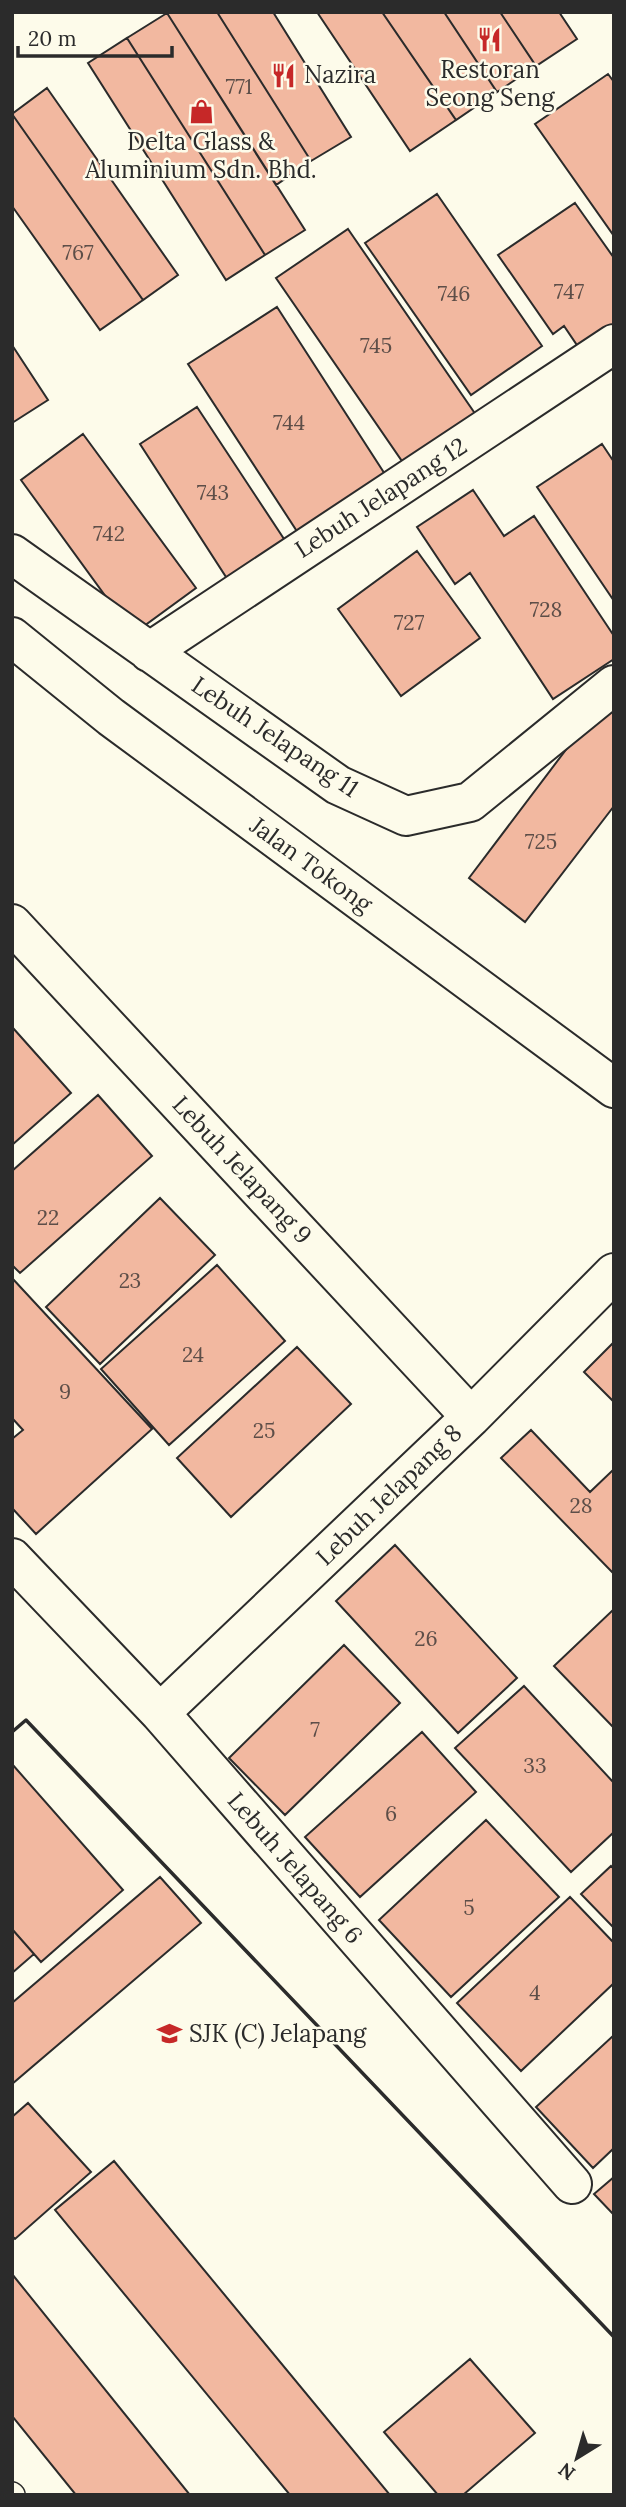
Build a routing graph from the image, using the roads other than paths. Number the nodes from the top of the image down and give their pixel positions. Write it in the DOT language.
graph roads {
  1 [pos="614,344"];
  2 [pos="12,554"];
  3 [pos="12,637"];
  4 [pos="149,652"];
  5 [pos="614,685"];
  6 [pos="12,924"];
  7 [pos="614,1088"];
  8 [pos="614,1273"];
  9 [pos="471,1417"];
  10 [pos="12,1558"];
  11 [pos="160,1713"];
  12 [pos="572,2184"];
  1 -- 4 [label="street, Lebuh Jelapang 12"];
  2 -- 4 [label="street, Lebuh Jelapang 11"];
  3 -- 7 [label="street, Jalan Tokong"];
  4 -- 5 [label="street, Lebuh Jelapang 11"];
  6 -- 9 [label="street, Lebuh Jelapang 9"];
  8 -- 9 [label="street, Lebuh Jelapang 8"];
  9 -- 11 [label="street, Lebuh Jelapang 8"];
  10 -- 11 [label="street, Lebuh Jelapang 6"];
  11 -- 12 [label="street, Lebuh Jelapang 6"];
}
